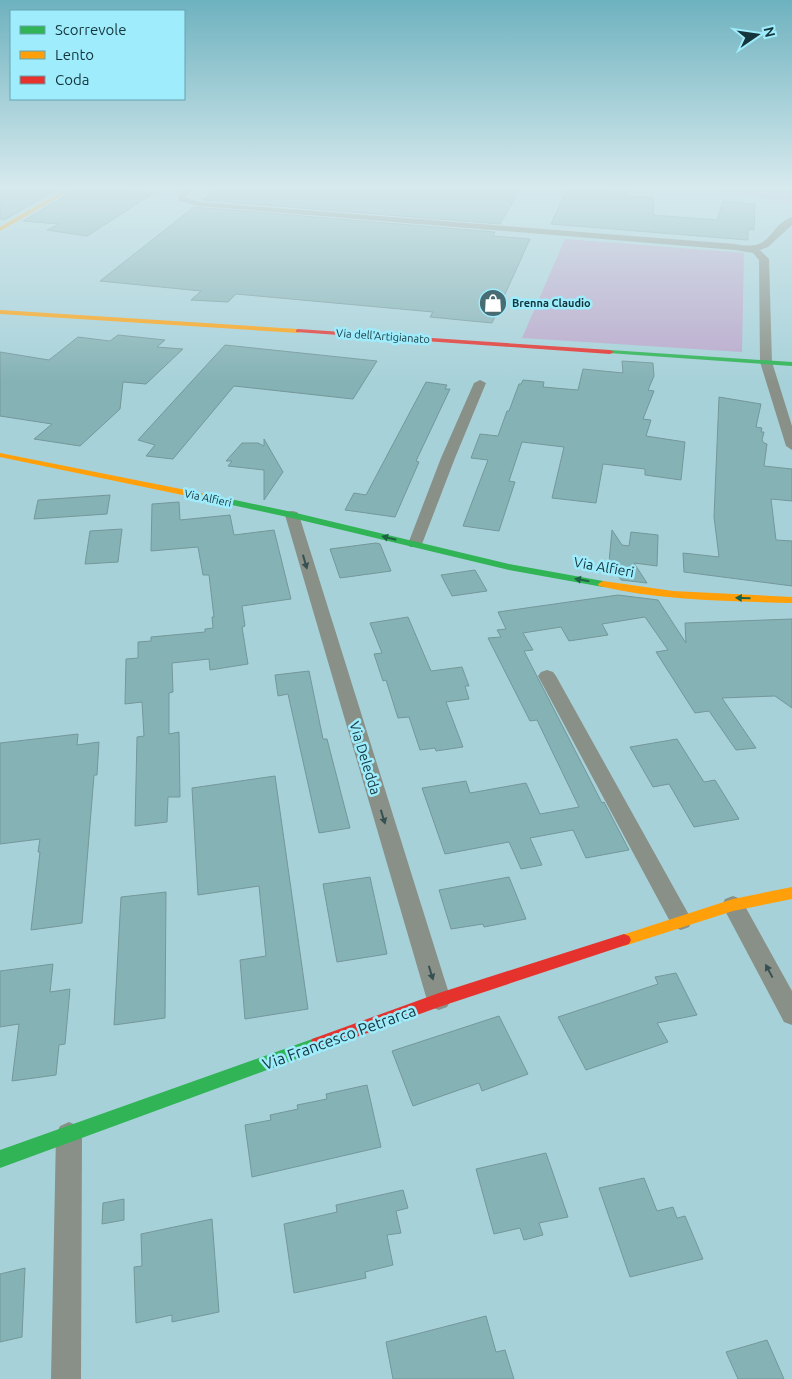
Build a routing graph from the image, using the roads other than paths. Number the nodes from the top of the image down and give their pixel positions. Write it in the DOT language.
graph roads {
  1 [pos="760,253"];
  2 [pos="0,312"];
  3 [pos="766,362"];
  4 [pos="792,364"];
  5 [pos="480,383"];
  6 [pos="792,446"];
  7 [pos="0,455"];
  8 [pos="292,515"];
  9 [pos="415,544"];
  10 [pos="792,600"];
  11 [pos="547,676"];
  12 [pos="792,893"];
  13 [pos="733,905"];
  14 [pos="681,921"];
  15 [pos="439,1000"];
  16 [pos="792,1014"];
  17 [pos="69,1135"];
  18 [pos="0,1159"];
  19 [pos="66,1379"];
  1 -- 3 [label="street"];
  2 -- 3 [label="street, Via dell'Artigianato"];
  3 -- 4 [label="street, Via dell'Artigianato"];
  3 -- 6 [label="street"];
  5 -- 9 [label="street"];
  7 -- 8 [label="street, Via Alfieri"];
  9 -- 8 [label="street, Via Alfieri, one-way"];
  8 -- 15 [label="street, Via Deledda, one-way"];
  10 -- 9 [label="street, Via Alfieri, one-way"];
  11 -- 14 [label="street"];
  12 -- 13 [label="street, Via Francesco Petrarca"];
  13 -- 14 [label="street, Via Francesco Petrarca"];
  16 -- 13 [label="street, one-way"];
  14 -- 15 [label="street, Via Francesco Petrarca"];
  15 -- 17 [label="street, Via Francesco Petrarca"];
  17 -- 18 [label="street, Via Francesco Petrarca"];
  17 -- 19 [label="street"];
}
